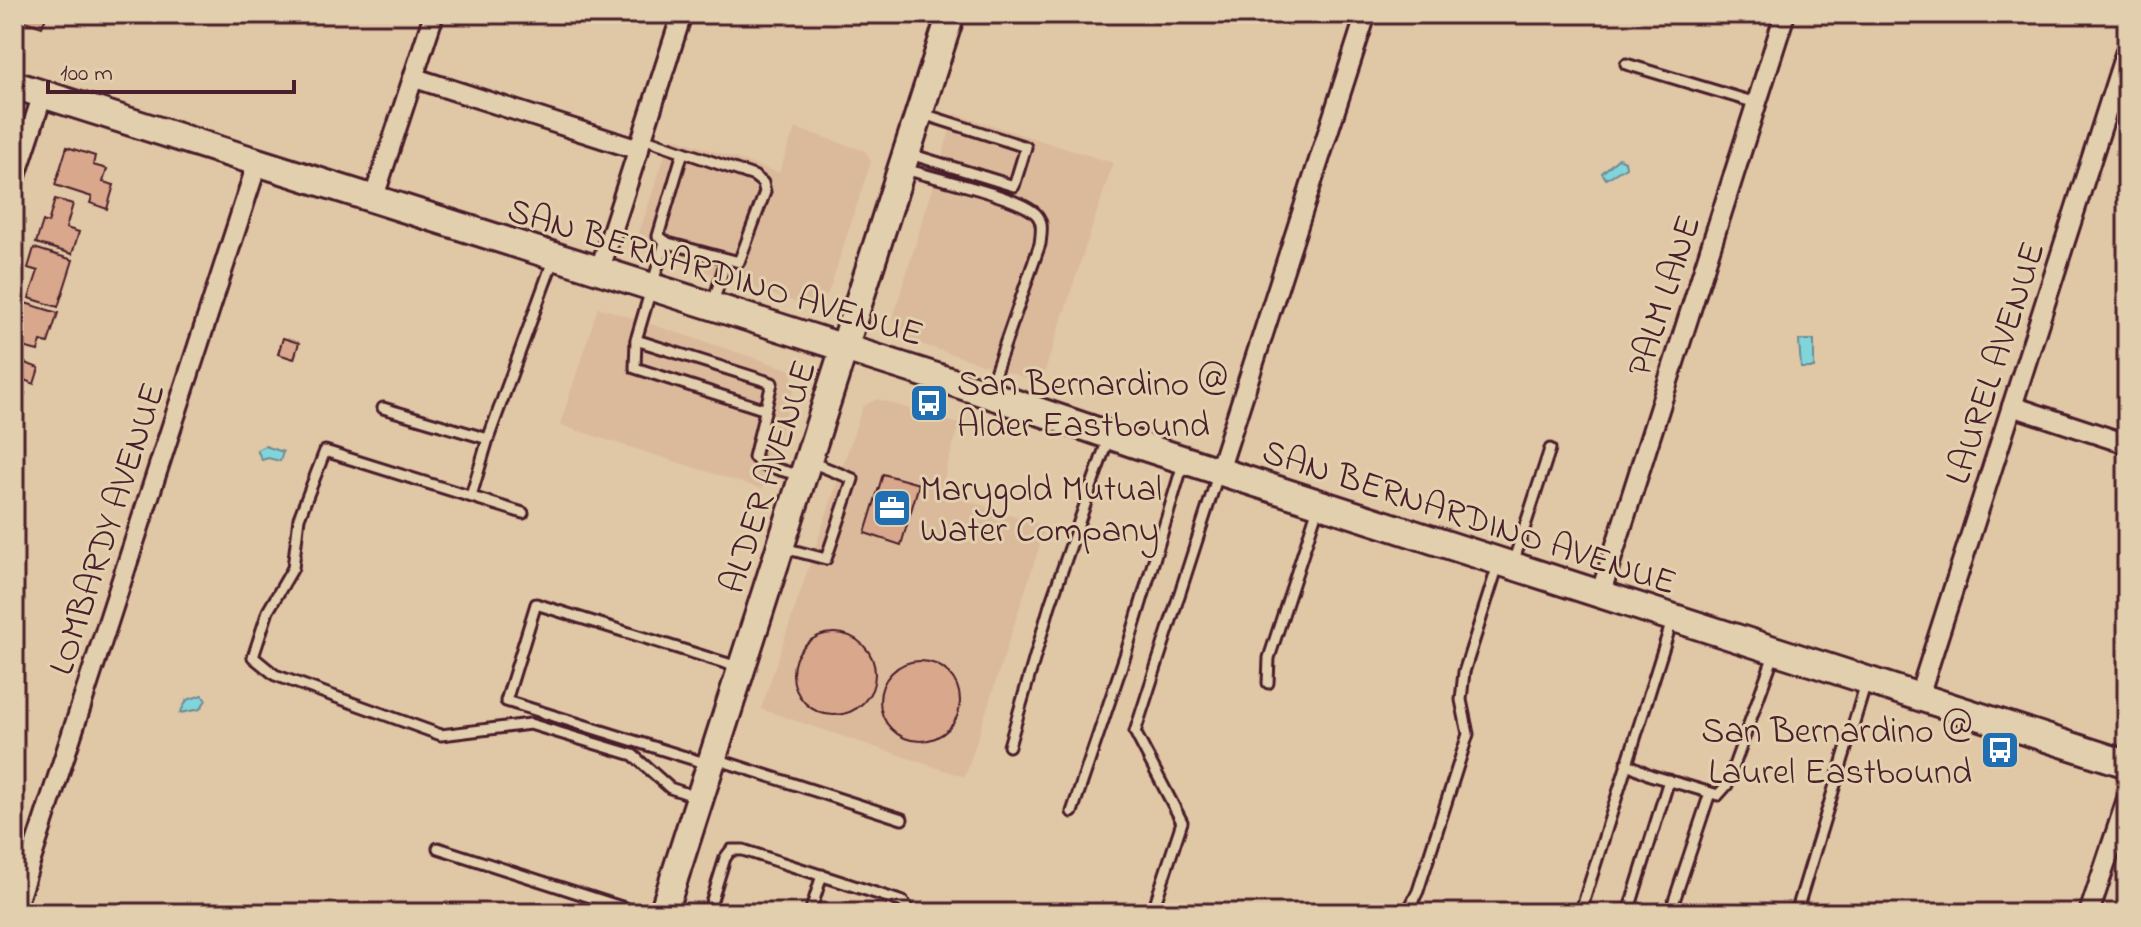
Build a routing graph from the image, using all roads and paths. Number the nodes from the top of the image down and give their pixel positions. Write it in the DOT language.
graph roads {
  1 [pos="434,14"];
  2 [pos="682,14"];
  3 [pos="951,14"];
  4 [pos="1366,14"];
  5 [pos="1785,14"];
  6 [pos="2127,48"];
  7 [pos="1626,64"];
  8 [pos="415,78"];
  9 [pos="14,85"];
  10 [pos="43,94"];
  11 [pos="1756,103"];
  12 [pos="919,113"];
  13 [pos="641,144"];
  14 [pos="683,152"];
  15 [pos="904,160"];
  16 [pos="257,164"];
  17 [pos="14,182"];
  18 [pos="373,200"];
  19 [pos="665,242"];
  20 [pos="554,258"];
  21 [pos="726,261"];
  22 [pos="599,272"];
  23 [pos="652,288"];
  24 [pos="712,307"];
  25 [pos="636,340"];
  26 [pos="846,349"];
  27 [pos="988,393"];
  28 [pos="2012,406"];
  29 [pos="383,408"];
  30 [pos="763,409"];
  31 [pos="1109,435"];
  32 [pos="488,439"];
  33 [pos="2127,444"];
  34 [pos="1550,449"];
  35 [pos="1184,460"];
  36 [pos="806,469"];
  37 [pos="1219,471"];
  38 [pos="471,496"];
  39 [pos="1319,504"];
  40 [pos="523,513"];
  41 [pos="781,547"];
  42 [pos="1506,564"];
  43 [pos="1600,595"];
  44 [pos="1674,618"];
  45 [pos="1776,651"];
  46 [pos="742,669"];
  47 [pos="1867,680"];
  48 [pos="1268,683"];
  49 [pos="1919,696"];
  50 [pos="1009,746"];
  51 [pos="712,761"];
  52 [pos="1626,763"];
  53 [pos="2127,764"];
  54 [pos="1669,780"];
  55 [pos="1710,793"];
  56 [pos="700,798"];
  57 [pos="2127,799"];
  58 [pos="1072,812"];
  59 [pos="902,819"];
  60 [pos="438,848"];
  61 [pos="822,875"];
  62 [pos="14,912"];
  63 [pos="640,913"];
  64 [pos="663,913"];
  65 [pos="708,913"];
  66 [pos="810,913"];
  67 [pos="912,913"];
  68 [pos="1152,913"];
  69 [pos="1407,913"];
  70 [pos="1593,913"];
  71 [pos="1628,913"];
  72 [pos="1670,913"];
  73 [pos="1796,913"];
  74 [pos="2089,913"];
  1 -- 8 [label="street"];
  2 -- 13 [label="street"];
  3 -- 12 [label="main road, ALDER AVENUE"];
  4 -- 37 [label="street"];
  5 -- 11 [label="street, PALM LANE"];
  6 -- 28 [label="street, LAUREL AVENUE"];
  7 -- 11 [label="lane"];
  8 -- 13 [label="street"];
  8 -- 18 [label="street"];
  9 -- 10 [label="main road, SAN BERNARDINO AVENUE"];
  10 -- 16 [label="main road, SAN BERNARDINO AVENUE"];
  10 -- 17 [label="street"];
  11 -- 43 [label="street, PALM LANE"];
  12 -- 15 [label="main road, ALDER AVENUE"];
  12 -- 15 [label="lane"];
  13 -- 14 [label="lane"];
  13 -- 22 [label="street"];
  14 -- 19 [label="lane"];
  14 -- 21 [label="lane"];
  15 -- 26 [label="main road, ALDER AVENUE"];
  15 -- 27 [label="lane"];
  16 -- 18 [label="main road, SAN BERNARDINO AVENUE"];
  16 -- 62 [label="street, LOMBARDY AVENUE"];
  18 -- 20 [label="main road, SAN BERNARDINO AVENUE"];
  19 -- 21 [label="lane"];
  19 -- 23 [label="lane"];
  20 -- 22 [label="main road, SAN BERNARDINO AVENUE"];
  20 -- 32 [label="lane"];
  21 -- 24 [label="lane"];
  22 -- 23 [label="main road, SAN BERNARDINO AVENUE"];
  23 -- 24 [label="main road, SAN BERNARDINO AVENUE"];
  23 -- 25 [label="lane"];
  24 -- 26 [label="main road, SAN BERNARDINO AVENUE"];
  25 -- 30 [label="lane"];
  25 -- 30 [label="lane"];
  26 -- 27 [label="main road, SAN BERNARDINO AVENUE"];
  26 -- 36 [label="main road, ALDER AVENUE"];
  27 -- 31 [label="main road, SAN BERNARDINO AVENUE"];
  28 -- 33 [label="street"];
  28 -- 49 [label="street, LAUREL AVENUE"];
  29 -- 32 [label="lane"];
  30 -- 36 [label="lane"];
  31 -- 35 [label="main road, SAN BERNARDINO AVENUE"];
  31 -- 50 [label="lane"];
  32 -- 38 [label="lane"];
  34 -- 42 [label="lane"];
  35 -- 37 [label="main road, SAN BERNARDINO AVENUE"];
  35 -- 58 [label="lane"];
  36 -- 41 [label="main road, ALDER AVENUE"];
  36 -- 41 [label="lane"];
  37 -- 39 [label="main road, SAN BERNARDINO AVENUE"];
  37 -- 68 [label="lane"];
  38 -- 40 [label="lane"];
  38 -- 56 [label="lane"];
  39 -- 42 [label="main road, SAN BERNARDINO AVENUE"];
  39 -- 48 [label="lane"];
  41 -- 46 [label="main road, ALDER AVENUE"];
  42 -- 43 [label="main road, SAN BERNARDINO AVENUE"];
  42 -- 69 [label="lane"];
  43 -- 44 [label="main road, SAN BERNARDINO AVENUE"];
  44 -- 45 [label="main road, SAN BERNARDINO AVENUE"];
  44 -- 52 [label="lane"];
  45 -- 47 [label="main road, SAN BERNARDINO AVENUE"];
  45 -- 55 [label="lane"];
  46 -- 51 [label="main road, ALDER AVENUE"];
  46 -- 51 [label="lane"];
  47 -- 49 [label="main road, SAN BERNARDINO AVENUE"];
  47 -- 73 [label="lane"];
  49 -- 53 [label="main road, SAN BERNARDINO AVENUE"];
  51 -- 56 [label="main road, ALDER AVENUE"];
  51 -- 59 [label="lane"];
  52 -- 54 [label="lane"];
  52 -- 70 [label="lane"];
  54 -- 55 [label="lane"];
  54 -- 71 [label="lane"];
  55 -- 72 [label="lane"];
  56 -- 64 [label="main road, ALDER AVENUE"];
  57 -- 74 [label="street"];
  60 -- 63 [label="lane"];
  61 -- 65 [label="lane"];
  61 -- 66 [label="lane"];
  61 -- 67 [label="lane"];
}
